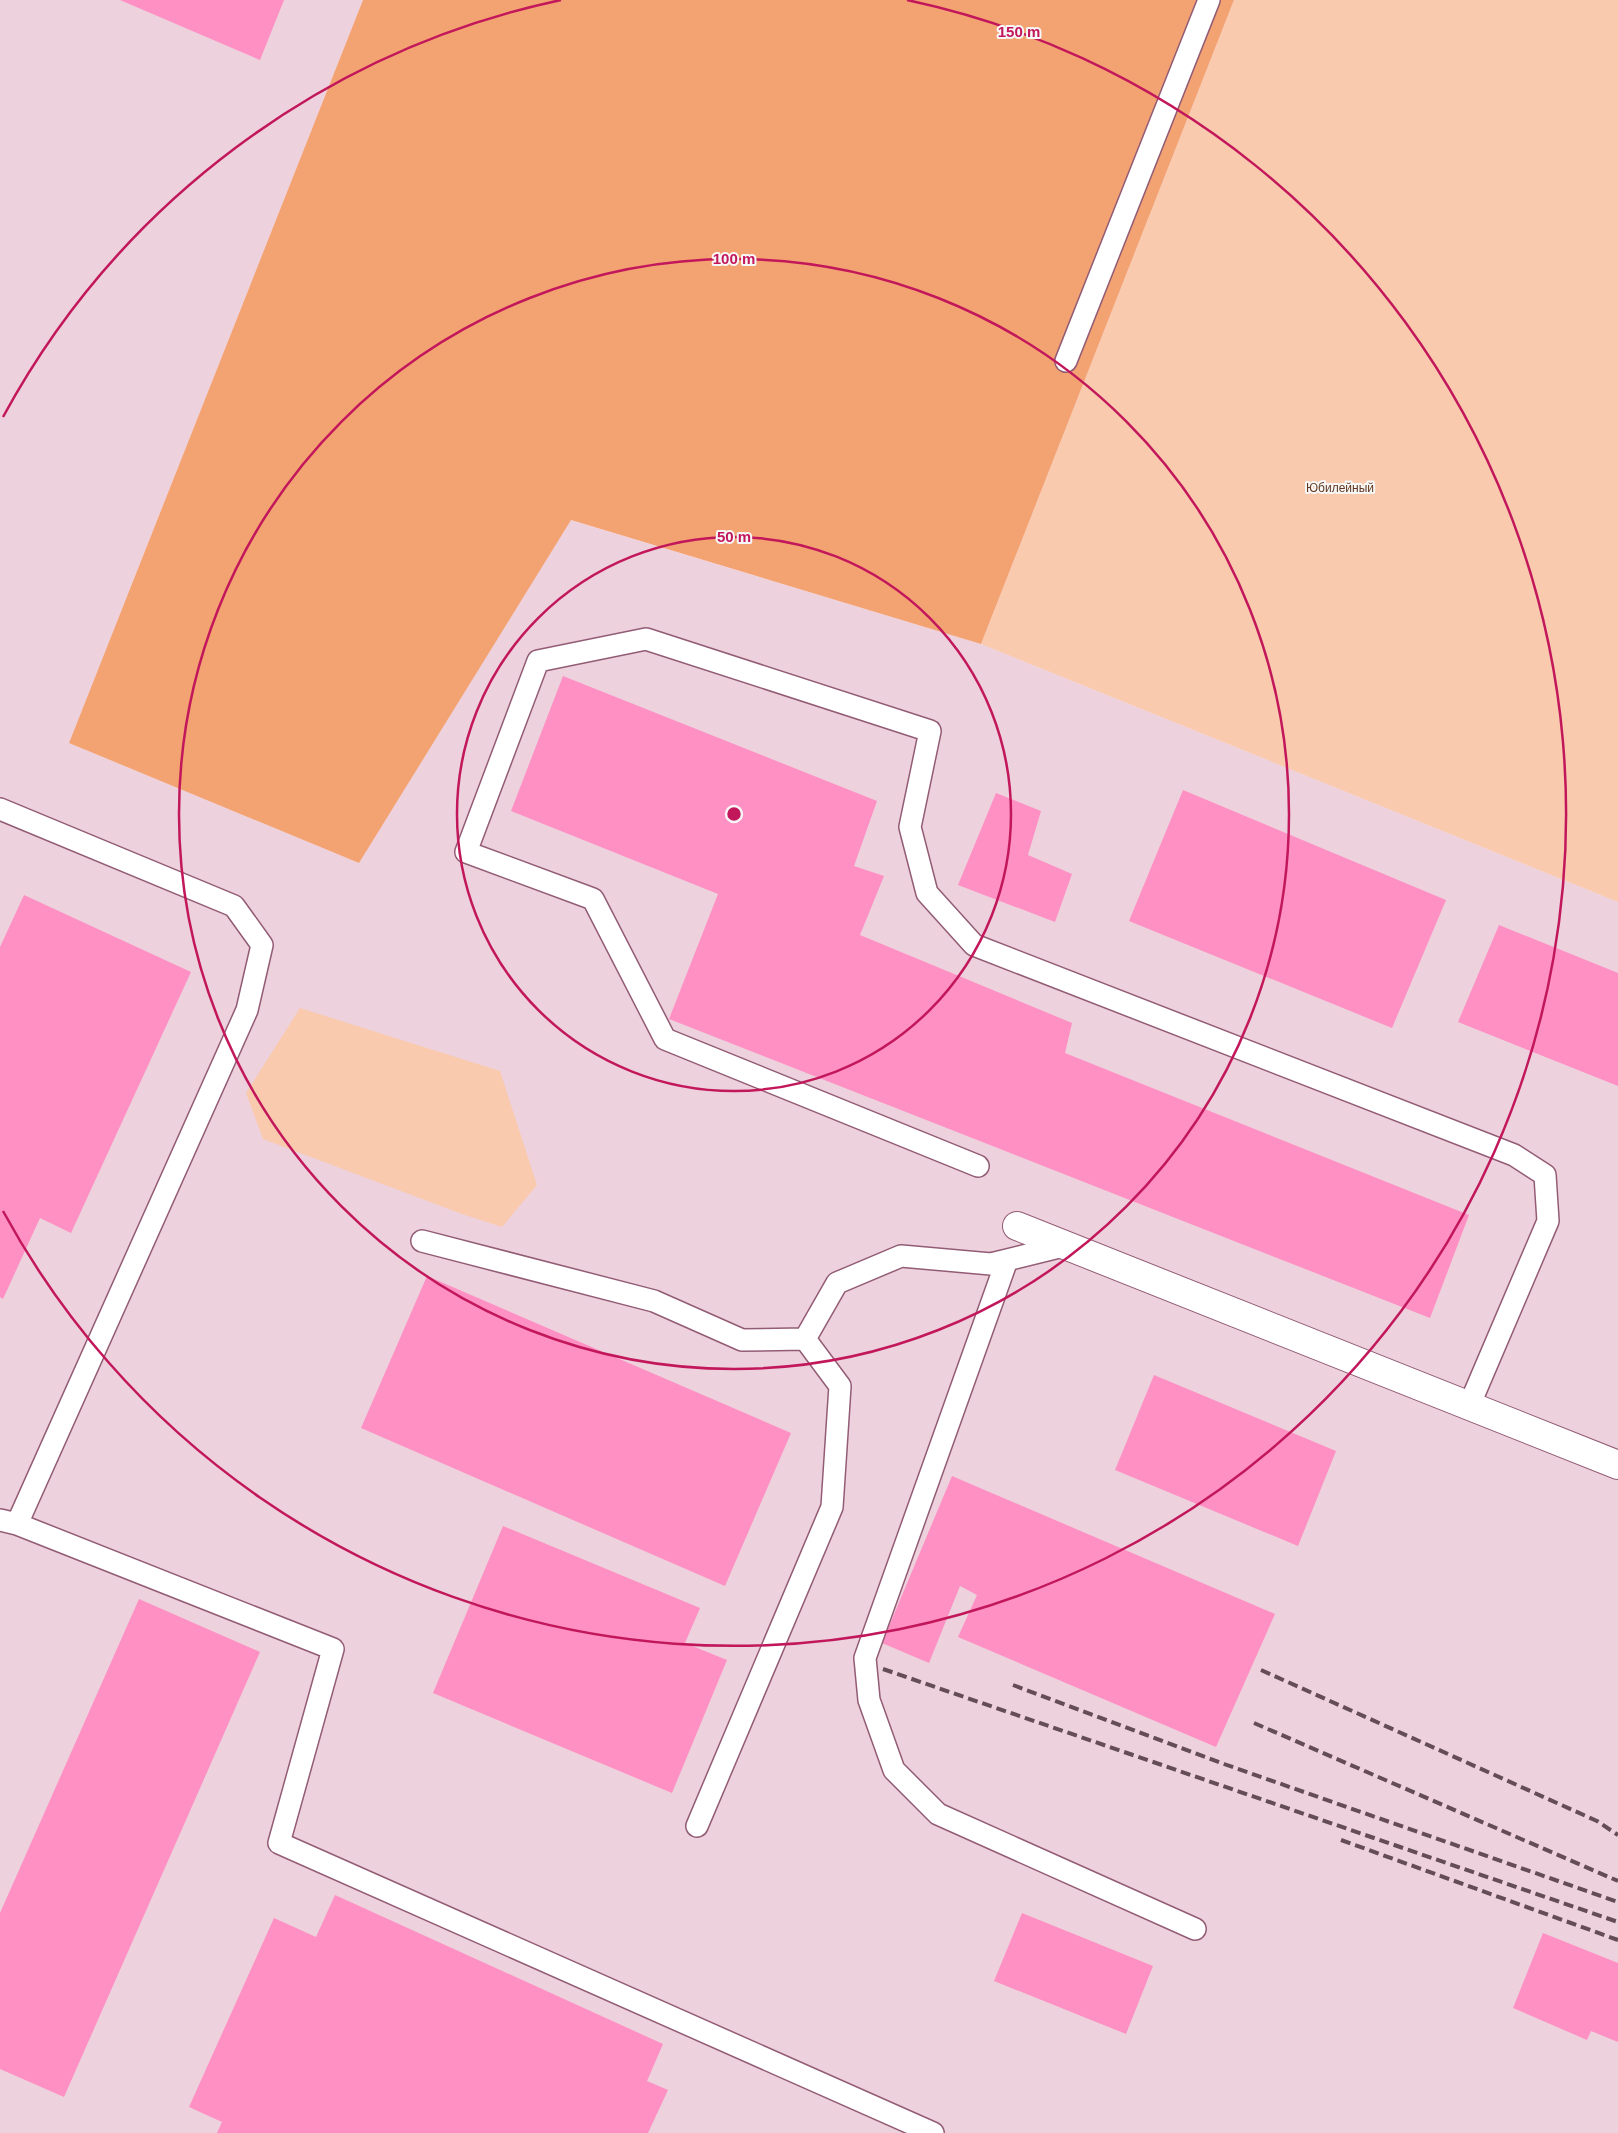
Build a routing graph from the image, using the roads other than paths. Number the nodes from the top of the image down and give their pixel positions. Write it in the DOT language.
graph roads {
  1 [pos="1208,0"];
  2 [pos="1066,361"];
  3 [pos="0,809"];
  4 [pos="978,1166"];
  5 [pos="1017,1226"];
  6 [pos="422,1240"];
  7 [pos="1067,1245"];
  8 [pos="1007,1260"];
  9 [pos="805,1338"];
  10 [pos="1469,1406"];
  11 [pos="1618,1465"];
  12 [pos="9,1522"];
  13 [pos="697,1826"];
  14 [pos="1195,1929"];
  15 [pos="933,2133"];
  1 -- 2 [label="lane"];
  3 -- 12 [label="lane"];
  4 -- 10 [label="lane"];
  5 -- 7 [label="street"];
  6 -- 9 [label="lane"];
  7 -- 8 [label="lane"];
  7 -- 10 [label="street"];
  8 -- 9 [label="lane"];
  8 -- 14 [label="lane"];
  9 -- 13 [label="lane"];
  10 -- 11 [label="street"];
  12 -- 15 [label="lane"];
}
